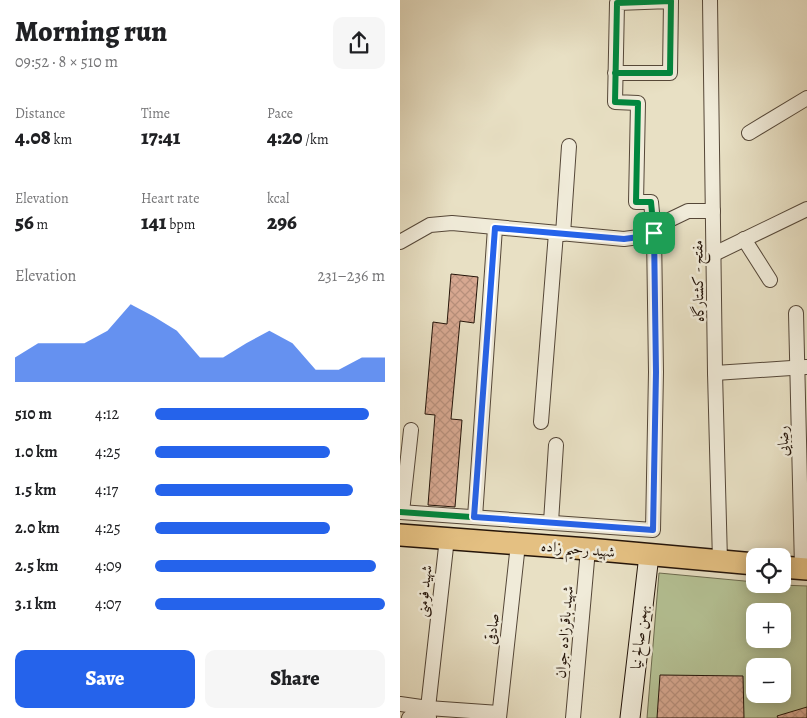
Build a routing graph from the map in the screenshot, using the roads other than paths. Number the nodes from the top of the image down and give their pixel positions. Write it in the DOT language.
graph roads {
  1 [pos="711,1"];
  2 [pos="615,73"];
  3 [pos="807,98"];
  4 [pos="749,134"];
  5 [pos="569,146"];
  6 [pos="807,209"];
  7 [pos="713,211"];
  8 [pos="495,228"];
  9 [pos="654,233"];
  10 [pos="559,234"];
  11 [pos="744,239"];
  12 [pos="400,242"];
  13 [pos="714,254"];
  14 [pos="770,280"];
  15 [pos="796,313"];
  16 [pos="803,368"];
  17 [pos="715,373"];
  18 [pos="541,422"];
  19 [pos="411,430"];
  20 [pos="556,445"];
  21 [pos="401,512"];
  22 [pos="474,517"];
  23 [pos="551,522"];
  24 [pos="400,535"];
  25 [pos="447,538"];
  26 [pos="518,544"];
  27 [pos="588,549"];
  28 [pos="649,555"];
  29 [pos="720,561"];
  30 [pos="746,563"];
  31 [pos="797,568"];
  32 [pos="400,704"];
  33 [pos="428,713"];
  34 [pos="499,716"];
  35 [pos="410,718"];
  36 [pos="573,718"];
  37 [pos="630,718"];
  1 -- 7 [label="street, مفتح - کشتارگاه"];
  2 -- 2 [label="street"];
  2 -- 9 [label="street"];
  3 -- 4 [label="street"];
  5 -- 10 [label="street"];
  6 -- 11 [label="street"];
  7 -- 9 [label="street"];
  7 -- 13 [label="street, مفتح - کشتارگاه"];
  8 -- 10 [label="street"];
  8 -- 12 [label="street"];
  8 -- 22 [label="street"];
  9 -- 10 [label="street"];
  9 -- 23 [label="street"];
  10 -- 18 [label="street"];
  11 -- 13 [label="street"];
  11 -- 14 [label="street"];
  13 -- 17 [label="street, مفتح - کشتارگاه"];
  15 -- 16 [label="street, رضایی"];
  16 -- 17 [label="street"];
  16 -- 31 [label="street, رضایی"];
  17 -- 29 [label="street, مفتح - کشتارگاه"];
  19 -- 21 [label="street"];
  20 -- 23 [label="street"];
  21 -- 22 [label="street"];
  22 -- 23 [label="street"];
  24 -- 25 [label="main road, شهید رحیم زاده"];
  25 -- 26 [label="main road, شهید رحیم زاده"];
  25 -- 33 [label="street, شهید فومنی"];
  26 -- 27 [label="main road, شهید رحیم زاده"];
  26 -- 34 [label="street, صادقی"];
  27 -- 28 [label="main road, شهید رحیم زاده"];
  27 -- 36 [label="street, شهید باقرزاده جوان"];
  28 -- 29 [label="main road, شهید رحیم زاده"];
  28 -- 37 [label="street, بهمن صالح نیا"];
  29 -- 30 [label="main road, شهید رحیم زاده"];
  32 -- 33 [label="street"];
  33 -- 34 [label="street"];
  33 -- 35 [label="street"];
}
